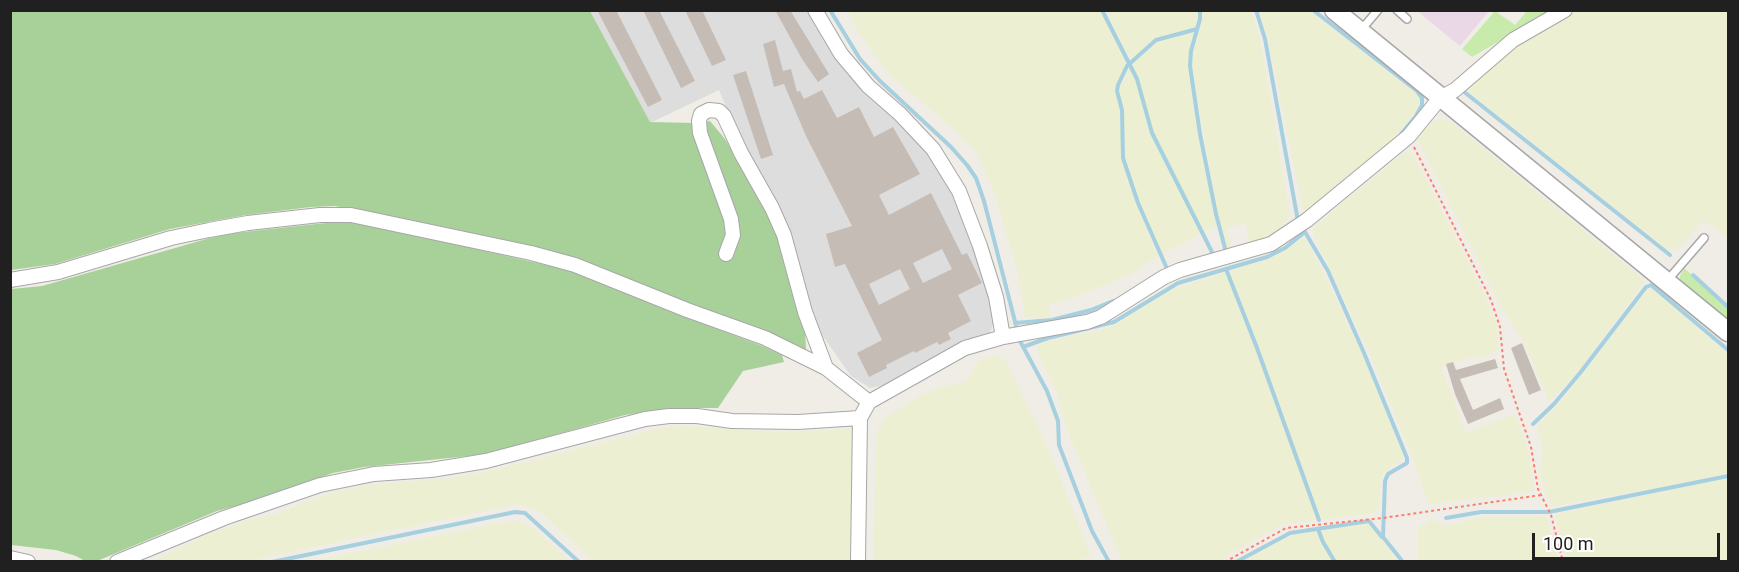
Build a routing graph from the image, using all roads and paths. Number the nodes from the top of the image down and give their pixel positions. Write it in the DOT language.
graph roads {
  1 [pos="816,10"];
  2 [pos="1334,10"];
  3 [pos="1378,10"];
  4 [pos="1397,10"];
  5 [pos="1565,10"];
  6 [pos="1407,20"];
  7 [pos="1360,32"];
  8 [pos="1440,98"];
  9 [pos="1409,136"];
  10 [pos="1704,238"];
  11 [pos="726,254"];
  12 [pos="10,280"];
  13 [pos="1666,282"];
  14 [pos="1728,332"];
  15 [pos="1012,335"];
  16 [pos="826,368"];
  17 [pos="869,402"];
  18 [pos="860,418"];
  19 [pos="1541,495"];
  20 [pos="10,558"];
  21 [pos="28,561"];
  22 [pos="117,561"];
  23 [pos="858,561"];
  24 [pos="1225,561"];
  25 [pos="1563,561"];
  1 -- 15 [label="street"];
  2 -- 7 [label="street"];
  3 -- 7 [label="lane"];
  4 -- 6 [label="lane"];
  5 -- 8 [label="street"];
  7 -- 8 [label="street"];
  8 -- 9 [label="street"];
  8 -- 13 [label="street"];
  9 -- 15 [label="street"];
  9 -- 19 [label="path"];
  10 -- 13 [label="lane"];
  11 -- 16 [label="street"];
  12 -- 16 [label="street"];
  13 -- 14 [label="street"];
  15 -- 17 [label="street"];
  16 -- 17 [label="street"];
  17 -- 18 [label="street"];
  18 -- 22 [label="street"];
  18 -- 23 [label="street"];
  19 -- 24 [label="path"];
  19 -- 25 [label="path"];
  20 -- 21 [label="street"];
}
